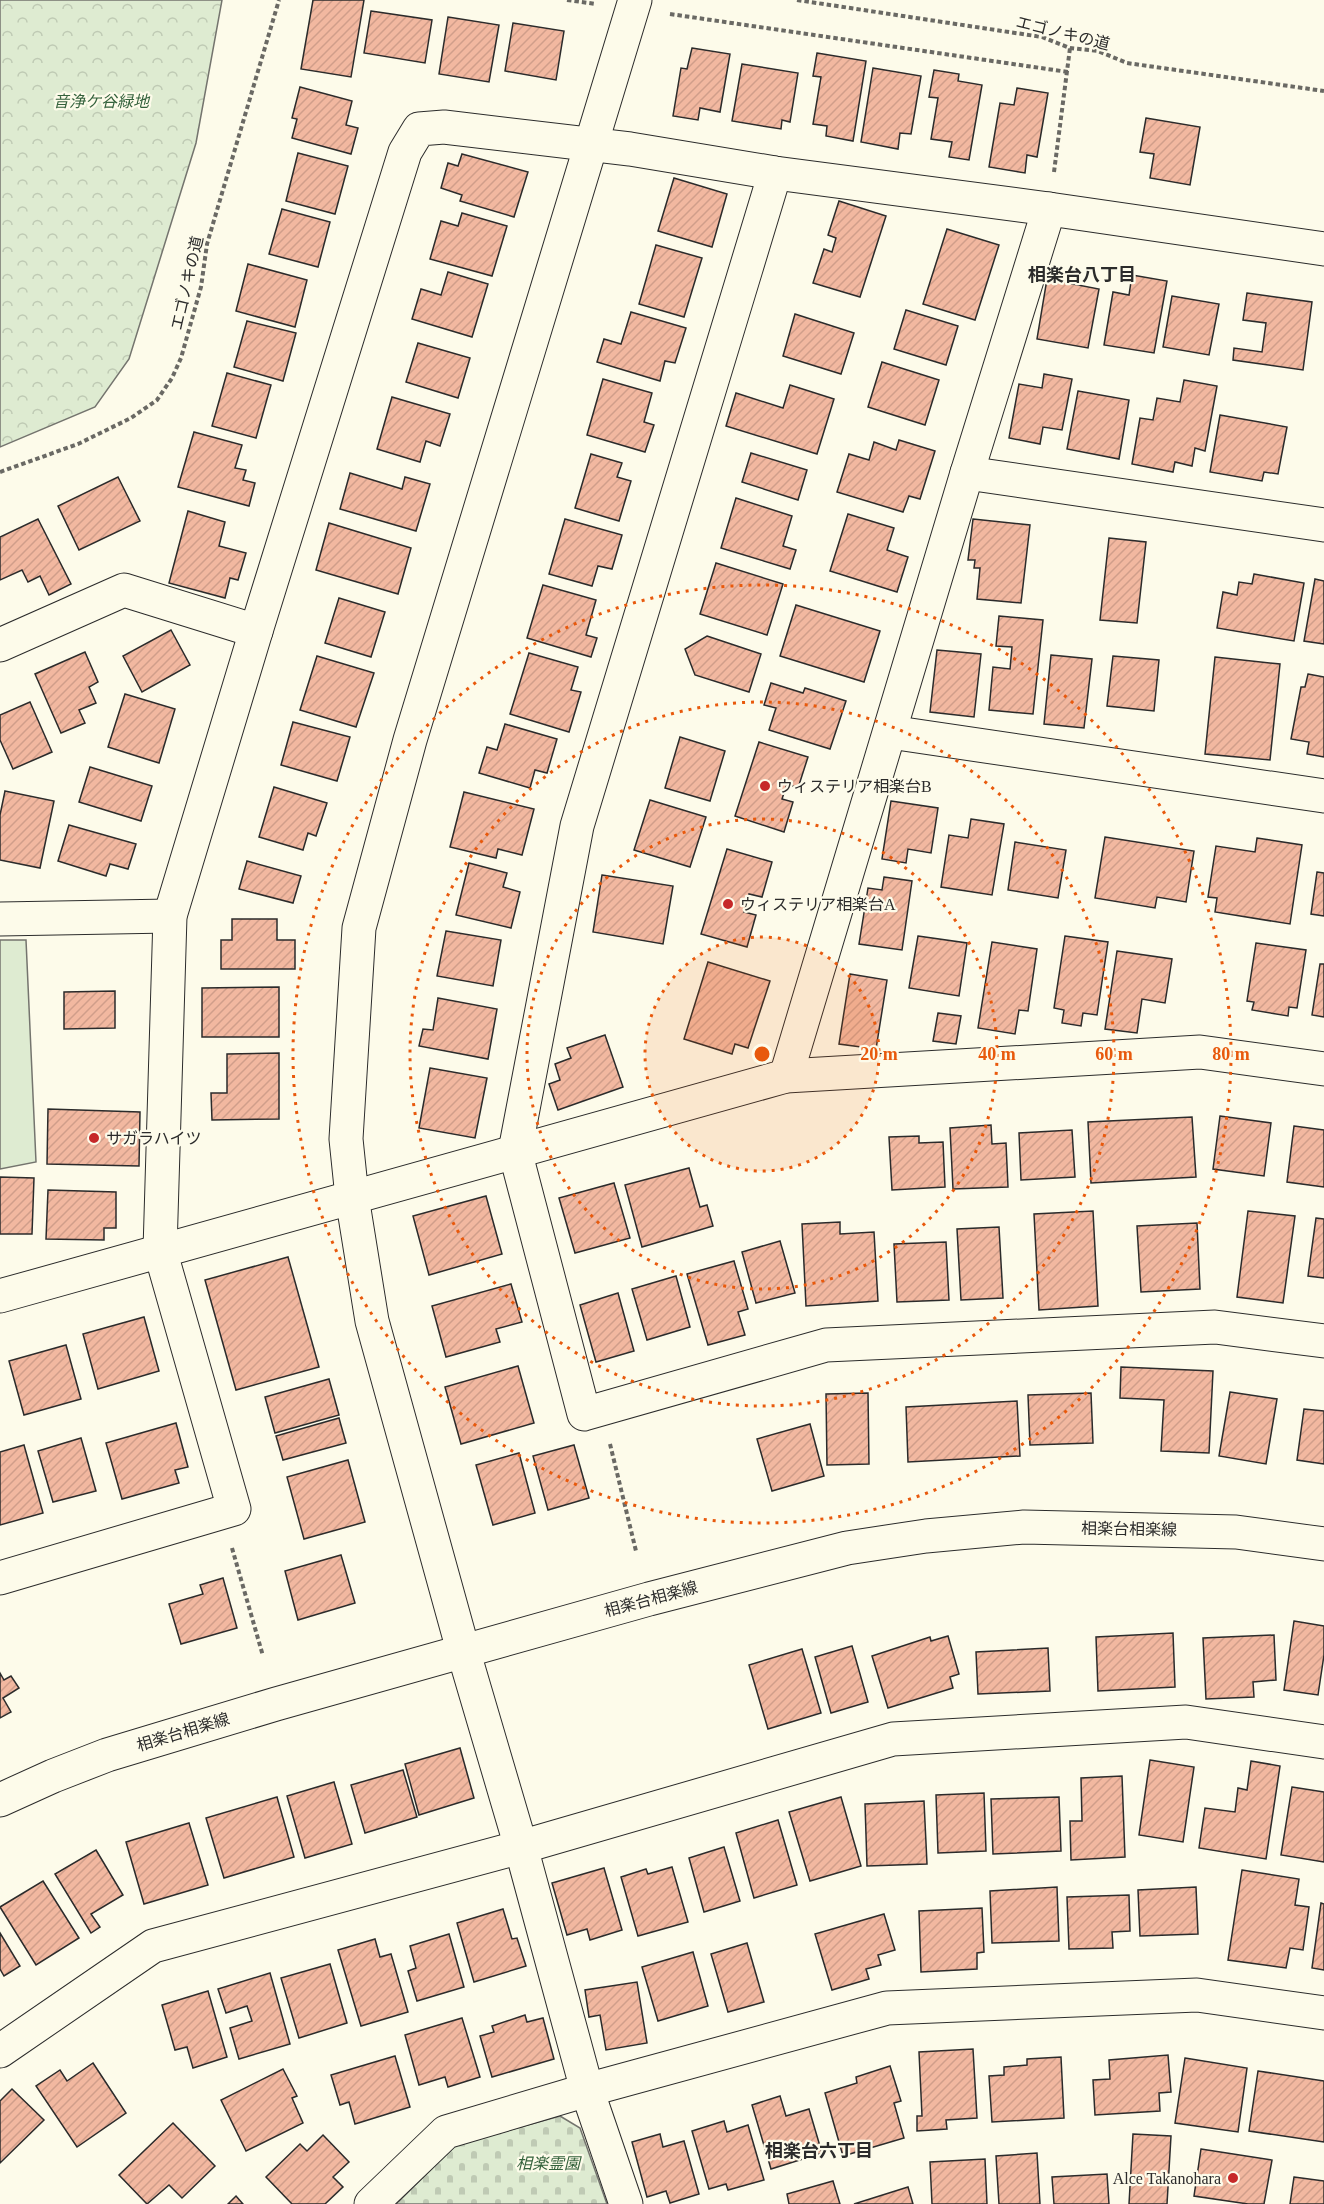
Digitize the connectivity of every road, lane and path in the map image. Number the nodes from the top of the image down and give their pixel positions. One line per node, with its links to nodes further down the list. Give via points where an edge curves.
1 (279, 0): 14 (path, エゴノキの道, via 207,244 201,287 181,358 171,378 157,400 131,418 78,444)
2 (567, 0): 5 (path)
3 (635, 0): 10 (street)
4 (796, 0): 7 (path, エゴノキの道, via 1042,37)
5 (597, 4)
6 (670, 14): 8 (path)
7 (1070, 48): 8 (path); 9 (path, エゴノキの道, via 1098,51 1127,63)
8 (1068, 72): 12 (path)
9 (1324, 91)
10 (593, 144): 11 (street); 17 (street, via 444,127 419,129 405,152); 26 (street, via 410,740 359,928 346,1139)
11 (775, 173): 12 (street); 25 (street, via 577,826)
12 (1049, 209): 13 (street); 15 (street)
13 (1324, 249)
14 (0, 472)
15 (966, 472): 16 (street); 19 (street)
16 (1324, 525)
17 (256, 631): 18 (street, via 124,590); 21 (street)
18 (0, 645)
19 (890, 732): 20 (street); 24 (street)
20 (1324, 796)
21 (170, 916): 22 (street); 27 (street)
22 (0, 919)
23 (1324, 1069): 24 (street, via 1200,1052)
24 (786, 1076): 25 (street)
25 (515, 1151): 26 (street); 30 (street, via 585,1414)
26 (352, 1197): 27 (street); 35 (street, via 372,1321)
27 (160, 1250): 28 (street); 31 (street, via 234,1509)
28 (0, 1296)
29 (1324, 1341): 30 (street, via 1215,1327 826,1345)
30 (602, 1409): 33 (path)
31 (222, 1513): 34 (street); 36 (path)
32 (1324, 1544): 35 (street, 相楽台相楽線, via 1236,1532 1035,1527 926,1536 848,1548)
33 (636, 1551)
34 (0, 1578)
35 (462, 1650): 38 (street, 相楽台相楽線, via 107,1755); 39 (street)
36 (262, 1656)
37 (1324, 1742): 39 (street, via 1186,1722 893,1739)
38 (0, 1800)
39 (521, 1847): 41 (street, via 153,1946); 42 (street)
40 (1324, 2013): 42 (street, via 1197,1995 887,2008)
41 (0, 2051)
42 (587, 2090): 43 (street, via 446,2132); 44 (street)
43 (371, 2204)
44 (626, 2204)

